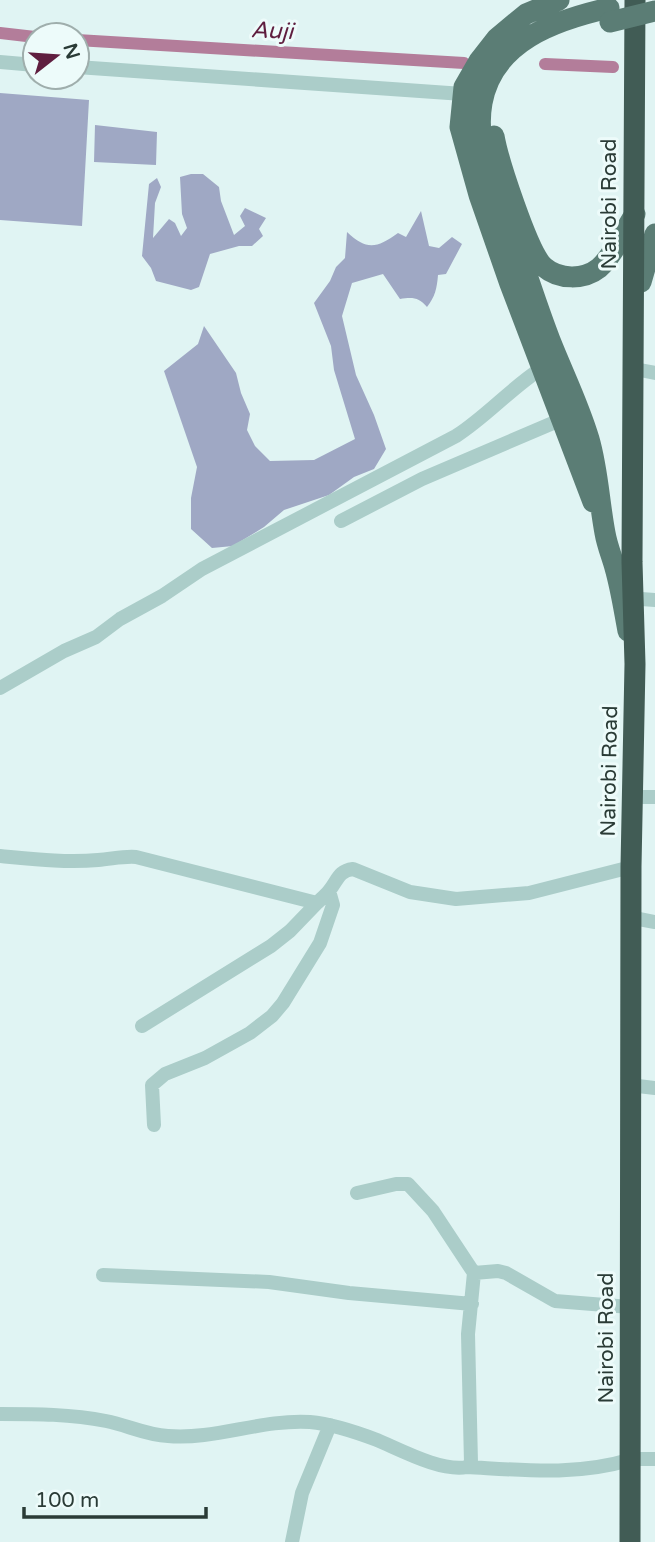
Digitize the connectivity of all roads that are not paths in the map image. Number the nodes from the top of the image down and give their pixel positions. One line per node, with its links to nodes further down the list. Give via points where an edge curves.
1 (559, 0): 9 (main road, via 526,14 497,38)
2 (635, 0): 10 (highway, Nairobi Road)
3 (642, 0): 5 (main road); 12 (highway, Nairobi Road)
4 (655, 11): 5 (main road, bridge)
5 (609, 15): 10 (main road, via 533,48 509,69 497,89 493,109 495,145 528,239 545,268 573,277 601,267); 17 (main road, via 575,16 528,37 504,55 482,101 480,122 488,171 589,438)
6 (0, 62): 7 (street)
7 (21, 64)
8 (91, 69): 9 (street)
9 (463, 94): 13 (main road, via 460,127)
10 (635, 214): 19 (highway, Nairobi Road)
11 (655, 234): 12 (main road)
12 (641, 282): 14 (highway, Nairobi Road)
13 (542, 368): 15 (main road); 20 (street, via 456,436 202,569 96,637)
14 (648, 371): 18 (highway, Nairobi Road)
15 (560, 420): 16 (street, via 422,479); 17 (main road)
16 (341, 521)
17 (605, 533): 19 (main road)
18 (648, 600): 21 (highway, Nairobi Road)
19 (635, 664): 23 (highway, Nairobi Road)
20 (0, 688)
21 (647, 797): 26 (highway, Nairobi Road)
22 (0, 856): 25 (street, via 48,860 136,857)
23 (631, 867): 24 (street, via 529,893 456,899 410,892 354,869 339,874); 34 (highway, Nairobi Road)
24 (329, 891): 25 (street); 29 (street, via 334,905 325,931 283,1003 250,1033 165,1074 152,1085)
25 (317, 903): 27 (street, via 271,946)
26 (647, 920): 28 (highway, Nairobi Road)
27 (142, 1026)
28 (646, 1087): 37 (highway, Nairobi Road)
29 (154, 1125)
30 (357, 1193): 31 (street, via 408,1184 433,1211)
31 (474, 1273): 33 (street); 34 (street, via 506,1273 555,1301)
32 (103, 1275): 33 (street, via 269,1282)
33 (472, 1304): 38 (street, via 468,1334 471,1463)
34 (630, 1307): 37 (highway, Nairobi Road)
35 (0, 1414): 36 (street, via 76,1416 166,1436 274,1424)
36 (330, 1425): 38 (street, via 417,1457 457,1469); 39 (street, via 302,1493)
37 (641, 1459): 38 (street, via 559,1472); 40 (highway, Nairobi Road); 41 (highway, Nairobi Road)
38 (467, 1467)
39 (292, 1542)
40 (630, 1542)
41 (640, 1542)

